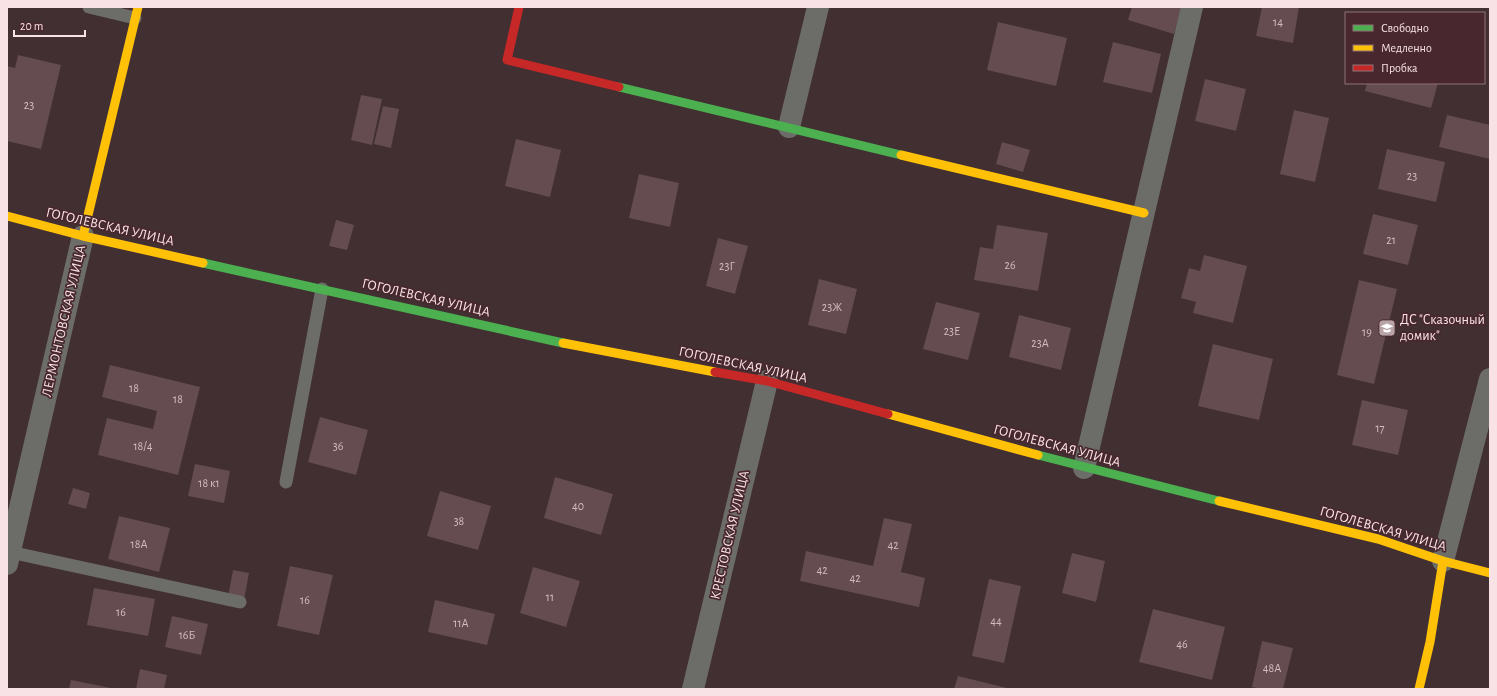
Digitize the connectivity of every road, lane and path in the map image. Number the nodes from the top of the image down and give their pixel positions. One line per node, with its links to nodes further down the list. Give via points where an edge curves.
1 (89, 7): 5 (lane)
2 (519, 7): 6 (street, via 507,60)
3 (818, 7): 6 (street)
4 (1192, 7): 7 (street)
5 (137, 13): 9 (street, ЛЕРМОНТОВСКАЯ УЛИЦА)
6 (789, 127): 7 (street)
7 (1144, 213): 13 (street)
8 (7, 216): 9 (street, ГОГОЛЕВСКАЯ УЛИЦА)
9 (83, 236): 10 (street, ГОГОЛЕВСКАЯ УЛИЦА); 15 (street, ЛЕРМОНТОВСКАЯ УЛИЦА)
10 (322, 289): 12 (street, ГОГОЛЕВСКАЯ УЛИЦА, via 603,352); 14 (lane)
11 (1490, 379): 16 (street)
12 (767, 381): 13 (street, ГОГОЛЕВСКАЯ УЛИЦА); 19 (street, КРЕСТОВСКАЯ УЛИЦА)
13 (1084, 468): 16 (street, ГОГОЛЕВСКАЯ УЛИЦА, via 1378,539)
14 (286, 482)
15 (8, 558): 18 (lane)
16 (1443, 561): 17 (street, ГОГОЛЕВСКАЯ УЛИЦА); 20 (street, via 1430,642)
17 (1490, 573)
18 (240, 602)
19 (693, 689)
20 (1419, 689)

